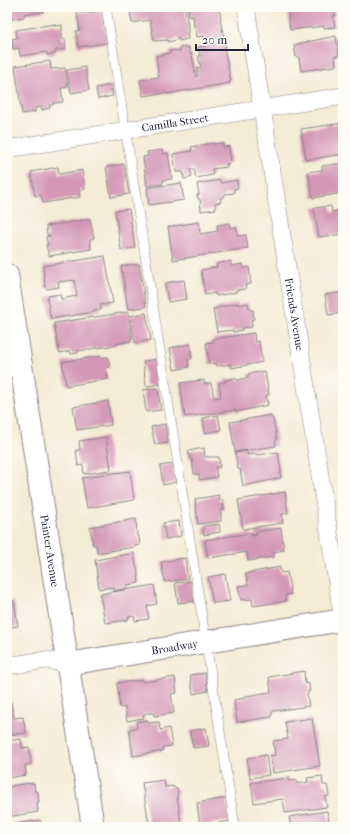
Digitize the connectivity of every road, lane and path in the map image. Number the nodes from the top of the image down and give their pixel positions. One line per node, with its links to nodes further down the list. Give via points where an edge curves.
1 (106, 7): 5 (lane)
2 (246, 7): 4 (street, Friends Avenue)
3 (343, 96): 4 (street, Camilla Street)
4 (262, 109): 5 (street, Camilla Street); 9 (street, Friends Avenue)
5 (125, 131): 6 (street, Camilla Street); 10 (lane)
6 (7, 149)
7 (7, 275): 8 (street, Painter Avenue)
8 (14, 371): 11 (street, Painter Avenue)
9 (343, 621): 10 (street, Broadway)
10 (207, 642): 11 (street, Broadway); 14 (lane)
11 (67, 664): 12 (street, Broadway, via 46,660); 13 (street, Painter Avenue)
12 (7, 666)
13 (93, 827)
14 (235, 827)

